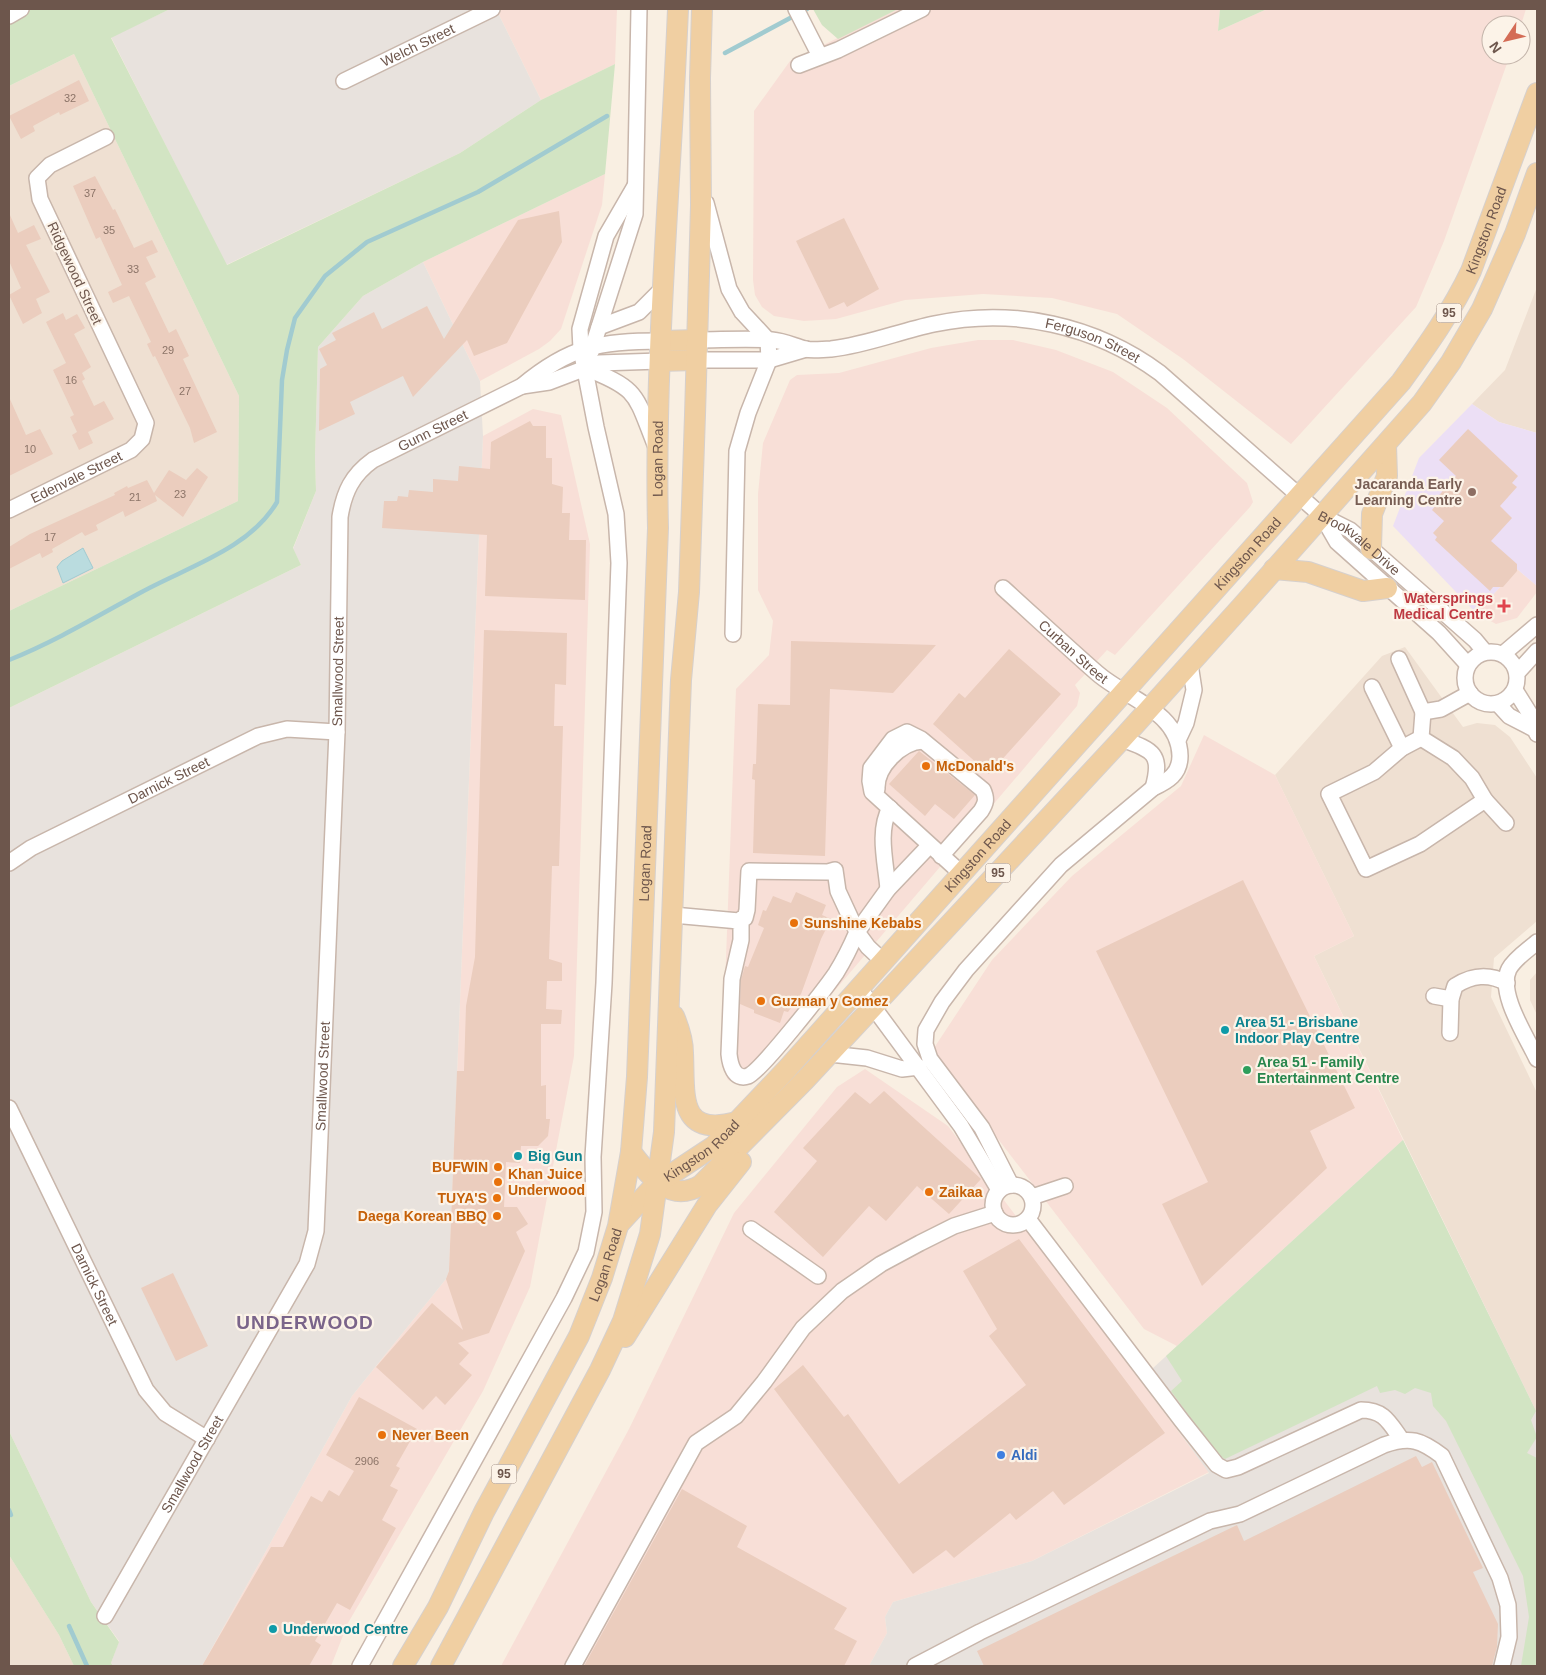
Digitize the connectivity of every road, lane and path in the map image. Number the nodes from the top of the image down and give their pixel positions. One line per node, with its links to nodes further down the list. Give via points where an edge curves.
1 (21, 9): 8 (street)
2 (492, 9): 11 (street, Welch Street)
3 (640, 9): 16 (street)
4 (678, 9): 17 (main road, Logan Road)
5 (702, 9): 15 (main road, Logan Road)
6 (796, 9): 9 (street)
7 (922, 9): 9 (street)
8 (9, 16)
9 (820, 56): 10 (street)
10 (799, 64)
11 (344, 81)
12 (1537, 93): 33 (main road, Kingston Road / 95, via 1458,298 1401,382)
13 (106, 137): 29 (street, Ridgewood Street, via 50,165 38,178 40,199 146,423)
14 (1537, 173): 30 (main road, Kingston Road / 95, via 1496,281 1466,337 1432,389)
15 (701, 179): 19 (main road, Logan Road); 20 (street, via 726,282 742,312)
16 (635, 186): 18 (street, via 633,225); 22 (street, via 603,242 581,323)
17 (663, 288): 18 (street, via 639,312); 21 (main road, Logan Road)
18 (599, 327): 22 (street)
19 (696, 340): 20 (street, Ferguson Street); 21 (main road); 24 (main road, Logan Road)
20 (768, 340): 23 (street, Ferguson Street); 25 (street)
21 (661, 341): 22 (street, Gunn Street, via 612,342); 26 (main road, Logan Road)
22 (587, 347): 27 (street); 28 (street, Gunn Street, via 548,365)
23 (806, 350): 25 (street, Ferguson Street); 33 (street, Ferguson Street, via 846,347 933,324 974,318 1028,319 1074,329 1144,361)
24 (696, 360): 25 (street, Ferguson Street); 26 (main road); 70 (main road, Logan Road, via 689,592 682,680)
25 (769, 360): 41 (street, via 737,450)
26 (660, 361): 27 (street, Gunn Street, via 610,362); 31 (main road, Logan Road)
27 (585, 368): 28 (street, Gunn Street, via 549,382); 31 (street, via 618,381 633,394); 105 (street, Logan Road, via 616,514 619,563 604,983 591,1234 564,1298)
28 (522, 386): 32 (street, Gunn Street, via 373,460 360,469)
29 (142, 439): 34 (street, Edenvale Street, via 131,450)
30 (1386, 445): 35 (main road, Kingston Road / 95); 36 (main road, via 1387,476 1372,514)
31 (657, 451): 90 (main road, Logan Road, via 658,538 641,994)
32 (350, 483): 56 (street, Smallwood Street, via 342,500 340,518)
33 (1300, 497): 35 (street, Ferguson Street); 51 (main road, Kingston Road / 95)
34 (9, 510)
35 (1322, 516): 36 (street, Brookvale Drive, via 1350,530); 37 (main road, Kingston Road / 95); 39 (street, Brookvale Drive, via 1333,538)
36 (1371, 549): 43 (street, Brookvale Drive)
37 (1274, 569): 39 (main road, via 1308,572 1363,591); 46 (main road, Kingston Road / 95)
38 (1003, 588): 51 (street, Curban Street, via 1096,672)
39 (1387, 588): 47 (street, Brookvale Drive)
40 (1537, 625): 44 (street)
41 (734, 634)
42 (1537, 651): 48 (street)
43 (1485, 652): 44 (street); 47 (street, via 1478,654)
44 (1503, 654): 48 (street, via 1515,665)
45 (1399, 660): 55 (street)
46 (1190, 664): 54 (main road, Kingston Road / 95); 60 (street, via 1194,690 1186,724)
47 (1468, 665): 52 (street, via 1464,679)
48 (1517, 673): 50 (street)
49 (1372, 687): 61 (street)
50 (1515, 690): 53 (street); 57 (street, via 1530,714)
51 (1124, 692): 54 (street, Curban Street); 68 (main road, Kingston Road / 95)
52 (1470, 693): 53 (street, via 1482,703); 55 (street, via 1441,709)
53 (1498, 704): 57 (street, via 1509,716)
54 (1150, 707): 58 (main road, Kingston Road / 95); 60 (street, Curban Street, via 1168,724)
55 (1423, 712): 59 (street)
56 (337, 732): 67 (street, Darnick Street, via 288,729 258,736 31,848); 101 (street, Smallwood Street, via 316,1231 307,1264)
57 (1536, 732)
58 (1122, 738): 62 (street, via 1150,752 1157,761 1158,772); 80 (main road, Kingston Road / 95)
59 (1421, 738): 61 (street); 63 (street, via 1453,758 1472,778)
60 (1178, 740): 62 (street, via 1180,758 1176,772 1168,781)
61 (1402, 748): 63 (street, via 1374,772 1329,794 1366,869 1420,844)
62 (1152, 788): 93 (street, via 1061,864 966,970 926,1030 925,1044 935,1067 982,1128)
63 (1485, 800): 65 (street)
64 (890, 808): 66 (street); 66 (street, via 872,792 871,768 893,739 907,732 923,741 983,790 986,797 981,812); 69 (street, via 885,816 883,834)
65 (1506, 823)
66 (935, 851): 68 (street); 69 (street)
67 (9, 863)
68 (962, 874): 74 (main road, Kingston Road / 95)
69 (888, 889): 72 (street)
70 (673, 915): 71 (street); 79 (main road, Logan Road)
71 (741, 919): 72 (street, via 747,910 749,871 835,870 838,890); 82 (street, via 741,940 732,979 730,1065 735,1073 749,1076)
72 (857, 932): 74 (street); 82 (street, via 835,974)
73 (1537, 942): 75 (street, via 1509,970)
74 (884, 962): 76 (main road, Kingston Road / 95)
75 (1507, 982): 78 (street, via 1481,976 1467,978 1454,986); 84 (street, via 1507,996)
76 (860, 989): 80 (street); 86 (main road, Kingston Road / 95)
77 (1434, 996): 78 (street)
78 (1451, 999): 81 (street)
79 (669, 1004): 89 (main road, via 681,1038 683,1089 688,1111 707,1125); 91 (main road, Logan Road)
80 (874, 1007): 83 (main road, Kingston Road / 95); 85 (street)
81 (1450, 1033)
82 (770, 1054): 86 (street)
83 (830, 1054): 85 (street, via 867,1058 902,1069); 87 (main road, Kingston Road / 95)
84 (1537, 1059)
85 (918, 1067): 93 (street)
86 (787, 1069): 89 (main road, Kingston Road / 95)
87 (806, 1080): 91 (main road, Kingston Road / 95, via 701,1185 682,1192); 100 (main road, 95, via 789,1109 715,1194 637,1320)
88 (9, 1108): 101 (street, Darnick Street, via 146,1390 165,1413)
89 (738, 1122): 91 (main road, Kingston Road / 95, via 704,1154)
90 (631, 1152): 91 (main road); 97 (main road, Logan Road)
91 (659, 1182): 97 (main road, 95); 100 (main road, Logan Road / 95, via 638,1277)
92 (1065, 1186): 94 (street)
93 (1005, 1187): 94 (street, via 1023,1188); 95 (street, via 993,1201)
94 (1032, 1197): 96 (street, via 1033,1209)
95 (994, 1213): 96 (street, via 1010,1225); 108 (street, via 954,1226 920,1243 881,1264 842,1291 803,1328 736,1416 696,1442)
96 (1028, 1219): 102 (street, via 1217,1465 1226,1470 1238,1467 1361,1410 1375,1410 1388,1420)
97 (618, 1226): 106 (main road, Logan Road / 95, via 579,1336 484,1512 438,1606)
98 (751, 1229): 99 (street)
99 (818, 1276)
100 (600, 1370): 107 (main road, Logan Road / 95)
101 (207, 1439): 103 (street, Smallwood Street)
102 (1401, 1439): 104 (street, via 1240,1514 1210,1521); 109 (street, via 1416,1440 1442,1456 1500,1578 1508,1605 1509,1638)
103 (105, 1616)
104 (922, 1664)
105 (360, 1666)
106 (403, 1666)
107 (441, 1666)
108 (573, 1666)
109 (1502, 1666)

